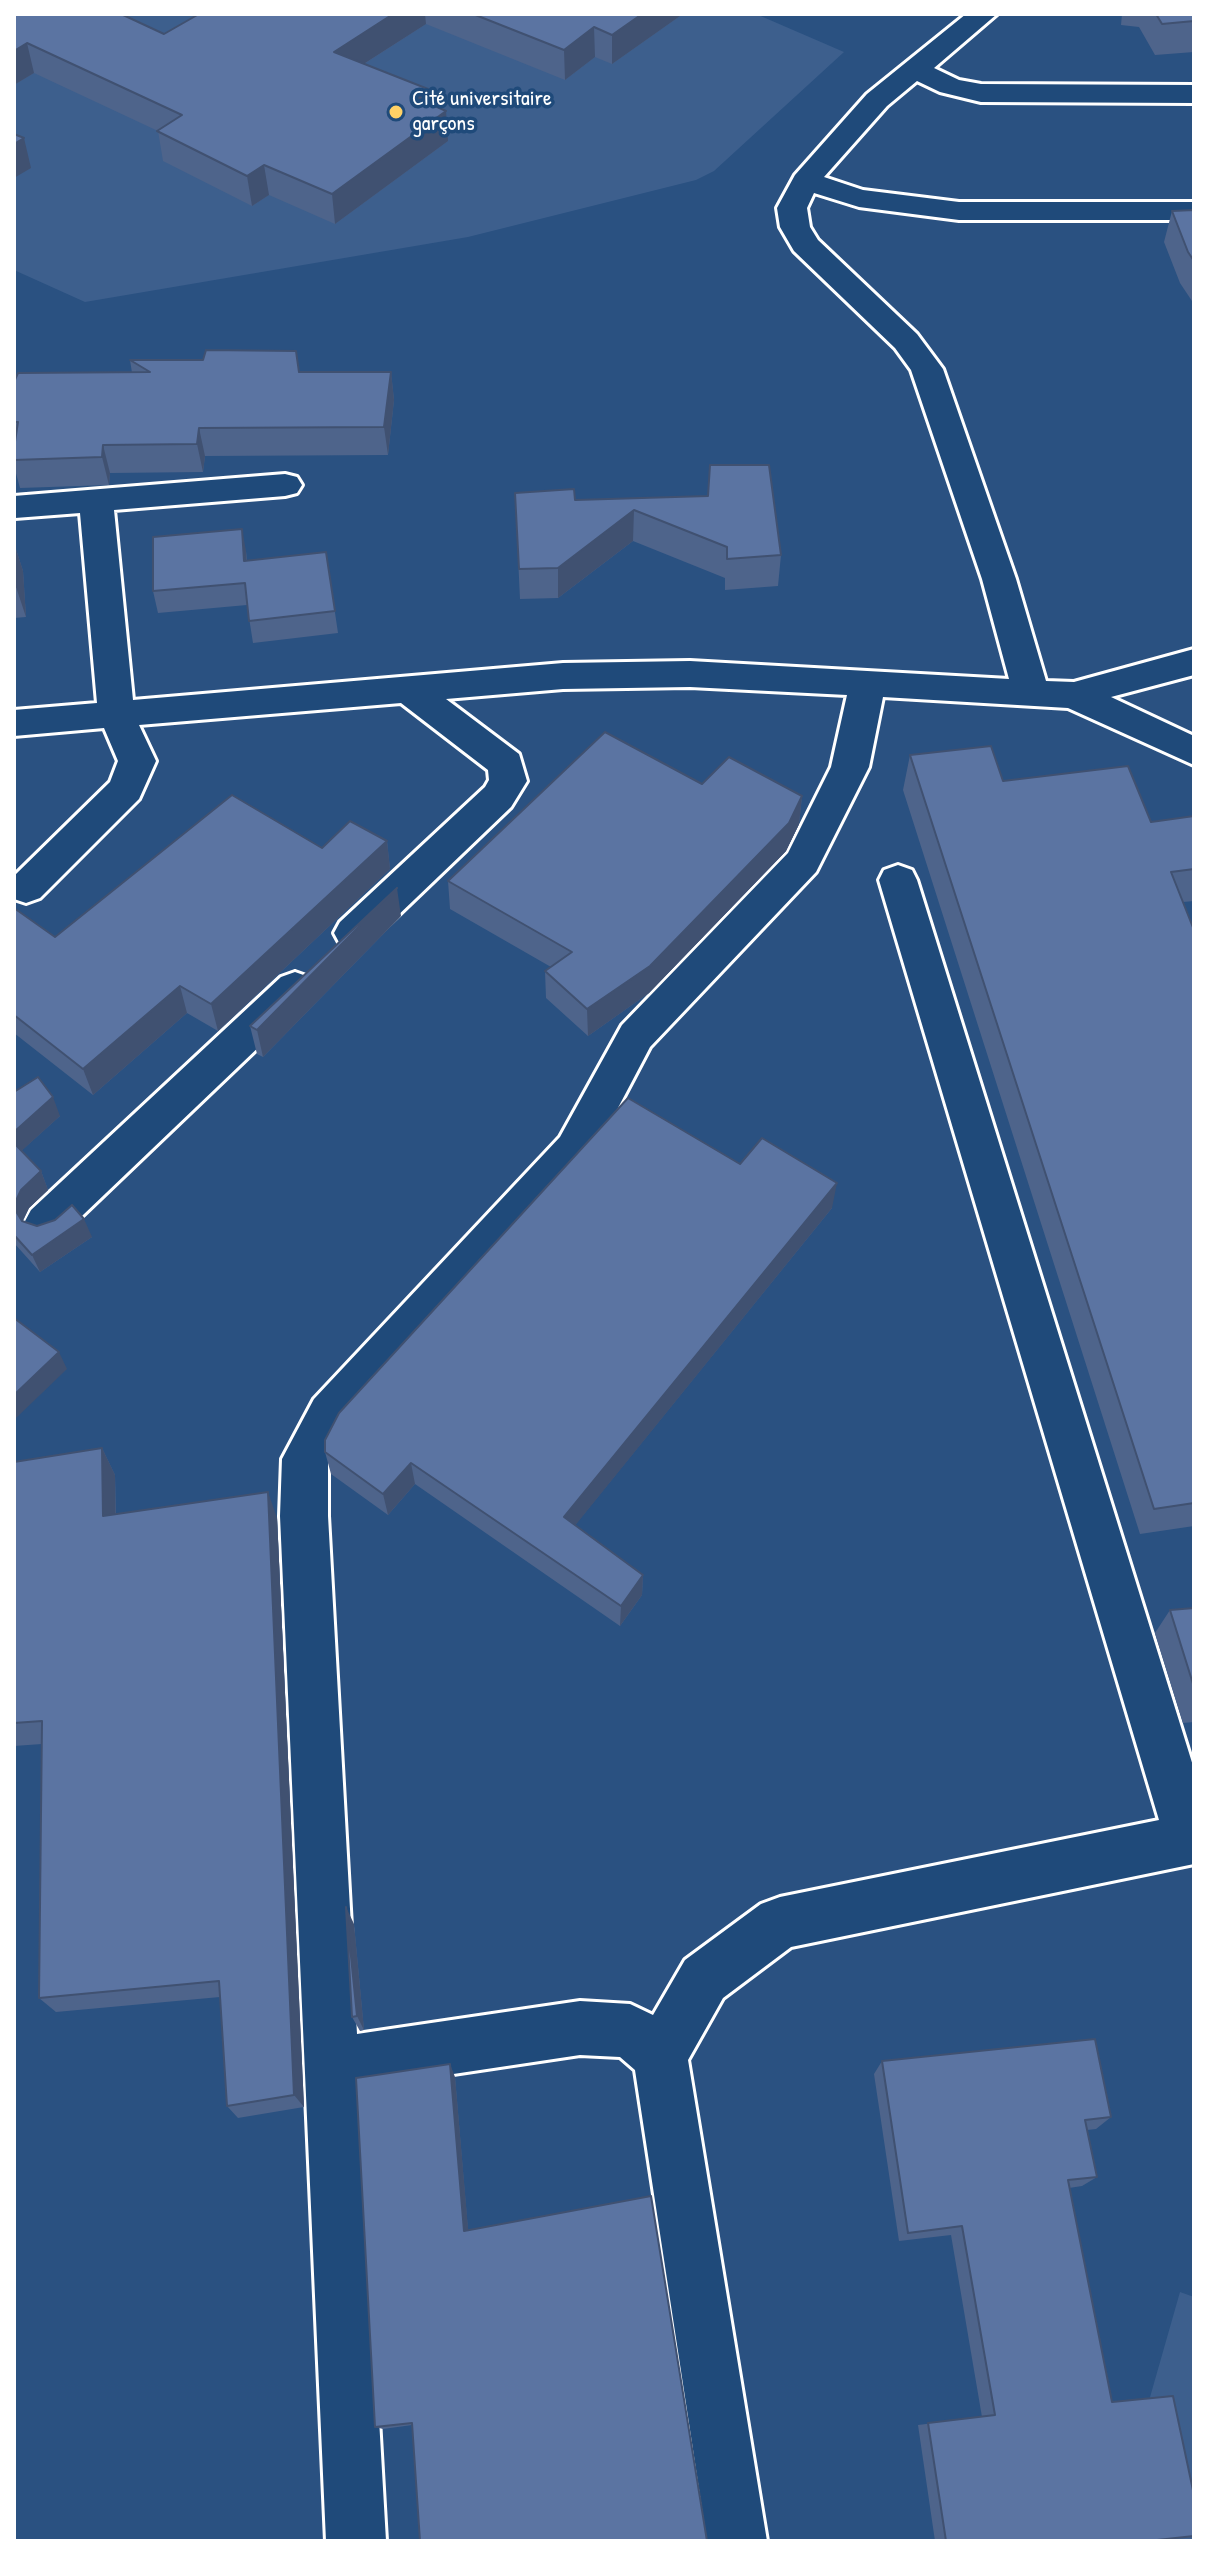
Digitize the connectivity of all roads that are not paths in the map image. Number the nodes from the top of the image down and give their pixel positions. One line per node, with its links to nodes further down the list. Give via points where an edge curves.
1 (983, 14): 2 (street)
2 (913, 69): 3 (street, via 981,93); 4 (street, via 877,100)
3 (1194, 94)
4 (805, 181): 5 (street, via 859,198 959,211); 12 (street, via 792,208 805,245 897,332 927,369 999,579)
5 (1194, 211)
6 (285, 485): 7 (street)
7 (96, 500): 8 (street); 14 (street)
8 (15, 507)
9 (1194, 662): 13 (street)
10 (867, 685): 11 (street, via 690,674 563,676); 12 (street); 22 (street, via 850,767 802,862 636,1036 575,1149 330,1413 305,1459)
11 (408, 689): 14 (street); 19 (street, via 506,764 508,781 498,797)
12 (1031, 693): 13 (street)
13 (1074, 695): 16 (street)
14 (116, 714): 15 (street); 18 (street, via 137,761 126,789)
15 (14, 723)
16 (1194, 752)
17 (898, 880): 20 (street)
18 (26, 888)
19 (46, 1223)
20 (1192, 1838): 21 (street, via 780,1923 704,1979)
21 (660, 2056): 22 (street, via 630,2031 580,2028); 24 (street)
22 (332, 2065): 23 (street)
23 (356, 2541)
24 (737, 2541)

